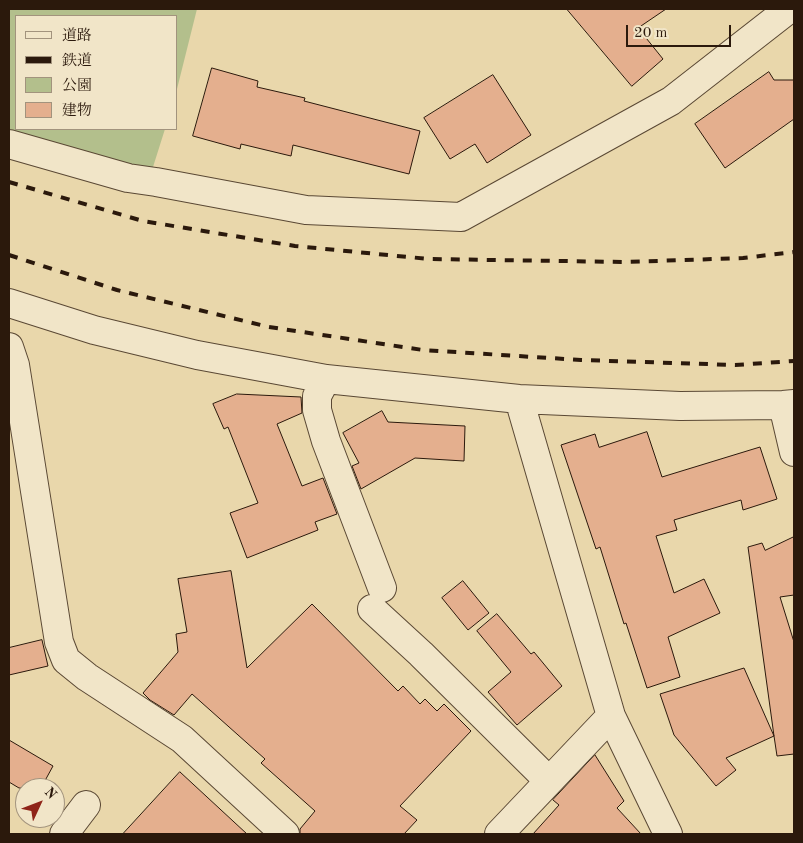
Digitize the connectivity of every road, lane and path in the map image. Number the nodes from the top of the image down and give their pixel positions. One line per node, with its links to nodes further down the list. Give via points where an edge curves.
1 (789, 9): 2 (street, via 671,101 461,217 306,210 128,178)
2 (9, 144)
3 (9, 303): 5 (street, via 104,332 197,355)
4 (9, 347): 13 (street, via 15,365 60,642 66,660 182,739)
5 (326, 379): 6 (street); 10 (street, via 317,396 317,410 377,599 421,654)
6 (518, 399): 7 (street, via 680,406); 9 (street)
7 (789, 404): 8 (street)
8 (794, 452)
9 (611, 716): 10 (street); 15 (street)
10 (549, 781): 14 (street)
11 (86, 805): 12 (street)
12 (64, 834)
13 (285, 834)
14 (499, 834)
15 (668, 834)

